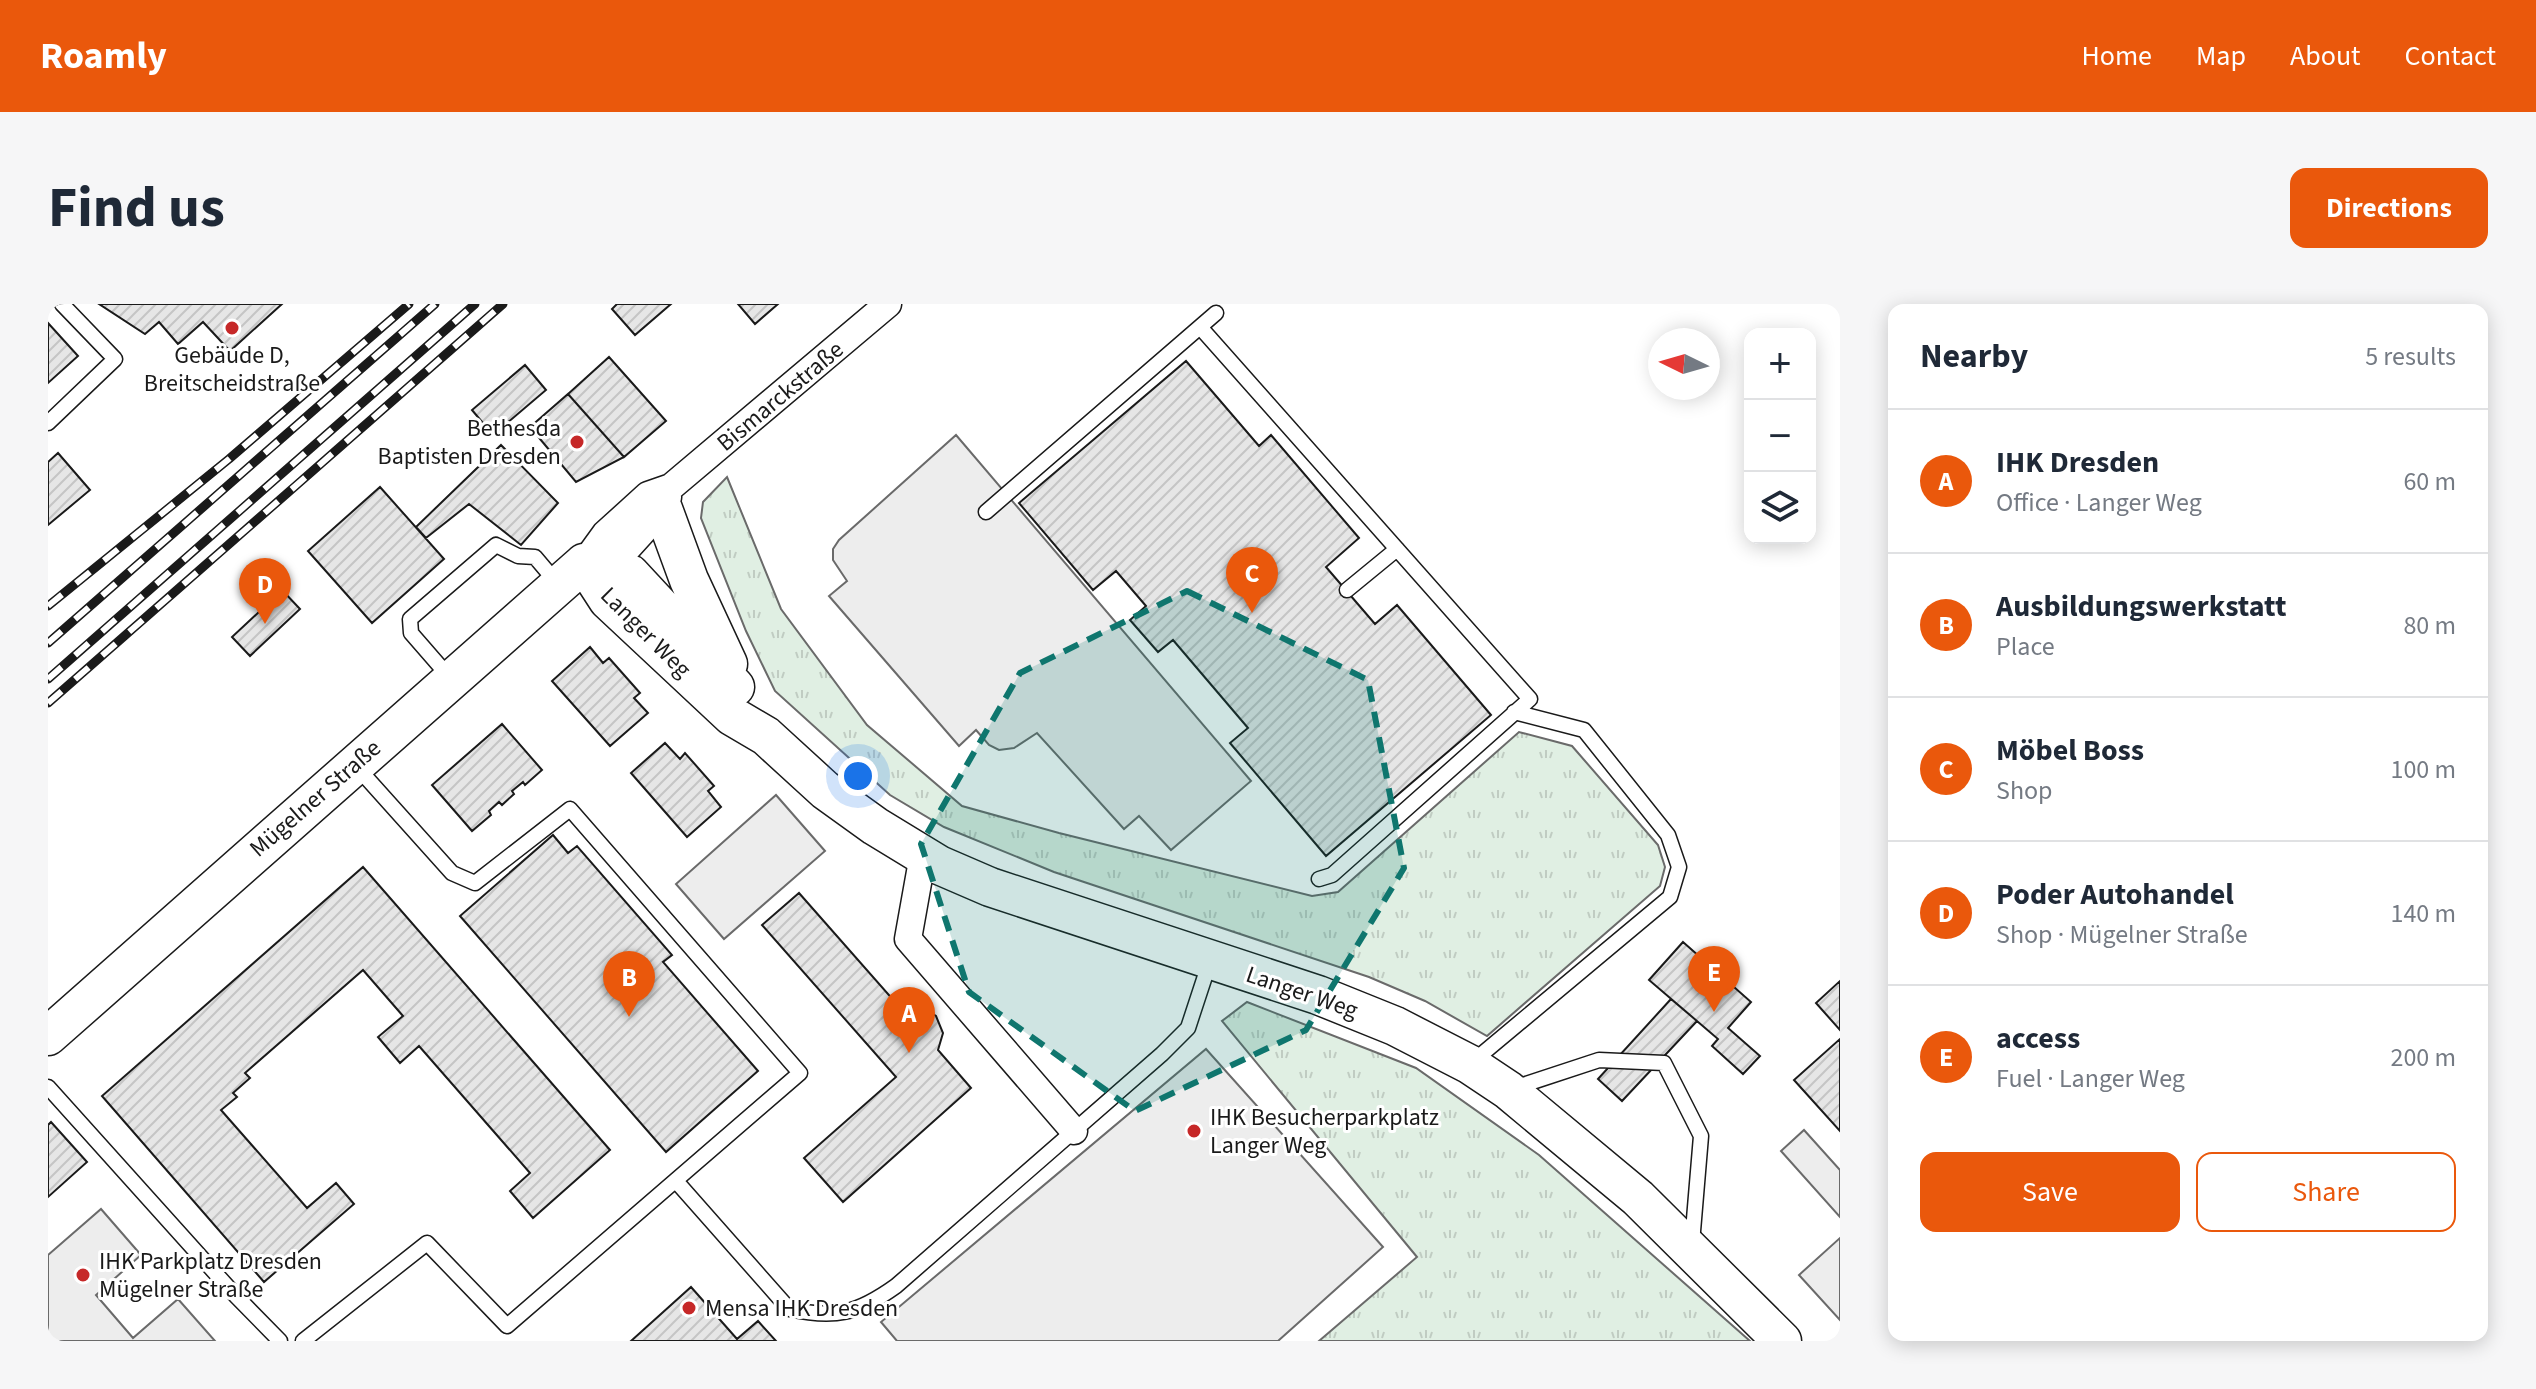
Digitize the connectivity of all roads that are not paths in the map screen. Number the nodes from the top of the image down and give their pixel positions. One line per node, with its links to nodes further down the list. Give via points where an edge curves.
1 (62, 304): 5 (lane, via 115,359)
2 (888, 304): 6 (street, Bismarckstraße)
3 (1216, 313): 4 (lane)
4 (1200, 327): 7 (lane); 8 (lane)
5 (48, 423)
6 (667, 498): 9 (street, Bismarckstraße, via 625,551); 12 (main road, via 678,552)
7 (986, 512)
8 (1397, 549): 10 (lane); 13 (lane, via 1530,699)
9 (571, 574): 11 (main road, Mügelner Straße); 11 (lane, via 496,545 410,619 411,633); 12 (main road, Langer Weg, via 630,574); 14 (main road, Langer Weg, via 608,600 732,716)
10 (1347, 590)
11 (451, 679): 15 (main road, Mügelner Straße)
12 (746, 698): 14 (main road, Langer Weg)
13 (1514, 712): 17 (lane, via 1332,875); 20 (lane, via 1584,730 1668,835 1679,867 1670,897)
14 (766, 736): 16 (main road, Langer Weg, via 825,790)
15 (354, 764): 19 (main road, Mügelner Straße); 24 (lane, via 452,873 475,883 570,809 800,1073)
16 (923, 855): 18 (main road, Langer Weg, via 990,887); 23 (street, via 908,939)
17 (1319, 879)
18 (1210, 960): 20 (main road, Langer Weg, via 1318,995); 23 (lane, via 1188,1028)
19 (48, 1036)
20 (1469, 1064): 22 (main road, Langer Weg)
21 (48, 1087): 26 (lane)
22 (1508, 1090): 25 (main road, Langer Weg, via 1628,1189); 25 (lane, via 1599,1060 1664,1063 1701,1136)
23 (1074, 1131): 24 (lane, via 896,1286 877,1300 835,1313 789,1309)
24 (676, 1181): 27 (lane, via 507,1326 427,1243)
25 (1692, 1251): 28 (main road, Langer Weg)
26 (280, 1341)
27 (303, 1341)
28 (1782, 1341)

